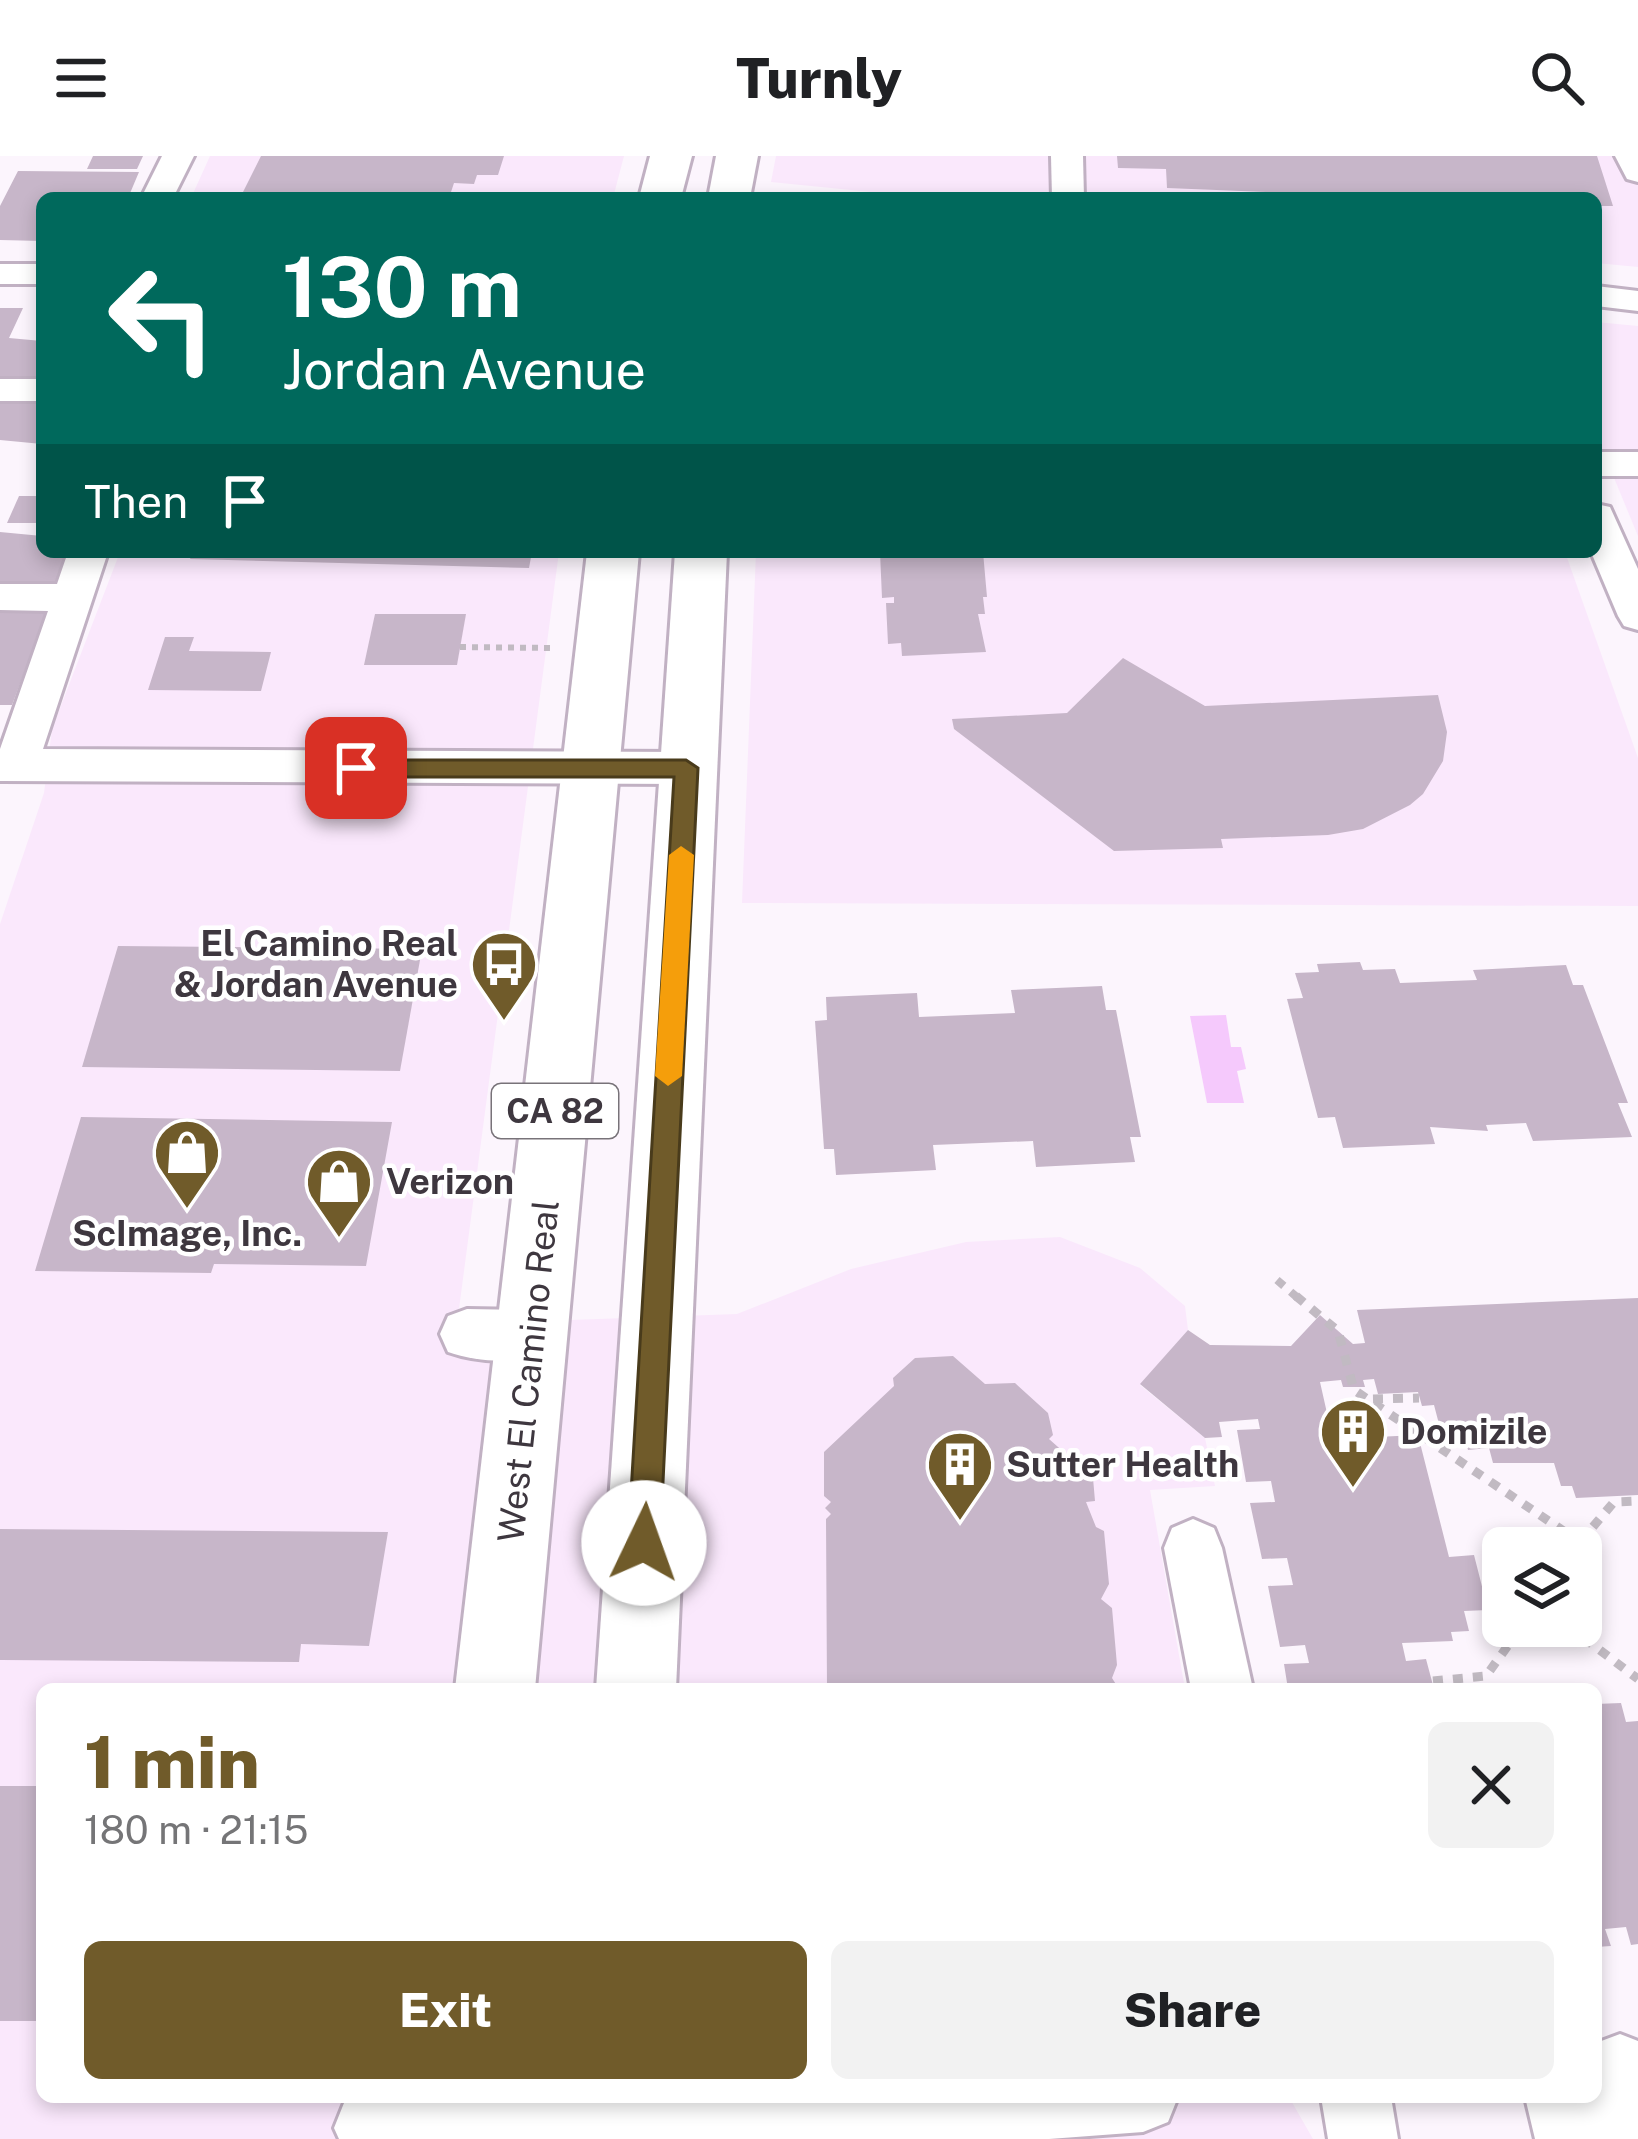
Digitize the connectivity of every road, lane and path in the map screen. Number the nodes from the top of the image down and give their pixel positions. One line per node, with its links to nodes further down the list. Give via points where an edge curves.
1 (178, 156): 7 (street)
2 (671, 156): 8 (main road)
3 (737, 156): 9 (main road)
4 (1067, 156): 10 (street)
5 (1631, 156): 6 (street)
6 (1638, 172)
7 (160, 192)
8 (662, 192)
9 (730, 192)
10 (1069, 192)
11 (0, 274): 12 (street)
12 (36, 274)
13 (1602, 297): 14 (street)
14 (1638, 301)
15 (0, 390): 16 (street)
16 (36, 390)
17 (1602, 464): 18 (street)
18 (1638, 464)
19 (1602, 529): 25 (street)
20 (86, 558): 24 (street)
21 (612, 558): 30 (main road, West El Camino Real / CA 82)
22 (701, 558): 29 (main road, CA 82)
23 (0, 597): 24 (street)
24 (71, 598): 28 (street)
25 (1635, 601)
26 (460, 647): 27 (path)
27 (552, 648)
28 (8, 765): 30 (street)
29 (686, 768): 30 (street); 43 (main road, CA 82)
30 (590, 770): 42 (main road, West El Camino Real / CA 82, via 500,1334)
31 (1277, 1280): 33 (path, via 1337,1330 1354,1390)
32 (1419, 1398): 33 (path)
33 (1371, 1399): 35 (path)
34 (1638, 1501): 36 (path, via 1614,1502)
35 (1552, 1527)
36 (1593, 1527)
37 (1193, 1548): 44 (street)
38 (1507, 1647): 41 (path, via 1486,1676)
39 (1596, 1647): 40 (path)
40 (1638, 1679)
41 (1432, 1681)
42 (496, 1683)
43 (636, 1683)
44 (1221, 1683)
45 (1604, 2075): 53 (street)
46 (1065, 2103): 49 (street, via 804,2123)
47 (1357, 2103): 51 (street)
48 (1589, 2103): 52 (street)
49 (609, 2122): 50 (street)
50 (432, 2123)
51 (1364, 2139)
52 (1570, 2139)
53 (1637, 2139)

